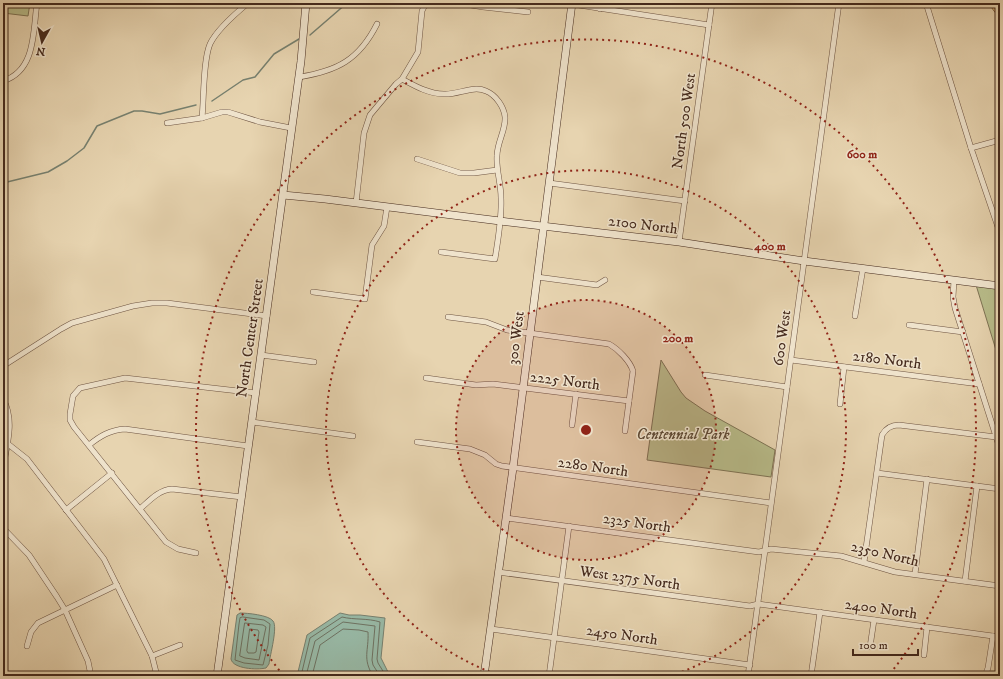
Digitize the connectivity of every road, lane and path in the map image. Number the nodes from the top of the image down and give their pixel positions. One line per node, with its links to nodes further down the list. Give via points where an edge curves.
1 (37, 3): 19 (street, via 30,52 20,72)
2 (248, 3): 20 (street, via 214,36 209,46)
3 (306, 3): 17 (street, North Center Street)
4 (426, 3): 18 (street, via 422,11 418,52)
5 (458, 3): 14 (street)
6 (572, 3): 12 (street); 27 (street, 300 West)
7 (601, 3): 12 (street)
8 (712, 3): 16 (street, North 500 West)
9 (839, 3): 37 (street, 600 West)
10 (926, 3): 24 (street)
11 (994, 3): 13 (highway)
12 (600, 9): 16 (street)
13 (1000, 11)
14 (528, 12)
15 (377, 24): 17 (street, via 369,40 344,63 331,70)
16 (710, 25): 29 (street, North 500 West)
17 (299, 77): 22 (street, North Center Street)
18 (402, 79): 26 (street, via 420,88 444,94 479,89 487,91 502,106 505,116 497,153); 30 (street, via 370,115 364,133)
19 (3, 81)
20 (202, 118): 21 (street); 22 (street, via 228,112)
21 (167, 123)
22 (291, 128): 28 (street, North Center Street)
23 (1000, 140): 24 (street)
24 (972, 148): 34 (street)
25 (417, 159): 26 (street, via 460,173 474,174)
26 (497, 170): 32 (street, via 502,197)
27 (549, 183): 29 (street); 33 (street, 300 West)
28 (283, 195): 30 (street, 2100 North); 44 (street, North Center Street)
29 (685, 201): 35 (street, North 500 West)
30 (356, 203): 31 (street, 2100 North)
31 (386, 207): 32 (street, 2100 North); 43 (street, via 384,226 372,244 365,299)
32 (500, 222): 33 (street, 2100 North); 36 (street, via 495,259)
33 (543, 226): 35 (street, 2100 North); 39 (street, 300 West)
34 (1000, 233)
35 (679, 242): 37 (street, 2100 North)
36 (441, 252)
37 (804, 261): 38 (street, 2100 North); 51 (street, 600 West)
38 (863, 268): 41 (street, 2100 North); 45 (street)
39 (537, 277): 40 (street, via 596,285); 49 (street, 300 West)
40 (605, 280)
41 (954, 280): 42 (street, 2100 North); 48 (street, via 953,297)
42 (1000, 286)
43 (313, 292)
44 (266, 316): 50 (street, North Center Street); 53 (street, via 167,303 138,305 72,323)
45 (855, 316)
46 (448, 317): 49 (street, via 486,322)
47 (909, 325): 48 (street)
48 (963, 332): 57 (street)
49 (530, 334): 58 (street, 300 West); 63 (street, via 608,344 616,348 632,366)
50 (261, 355): 52 (street); 60 (street, North Center Street)
51 (791, 360): 54 (street, 2180 North); 59 (street, 600 West)
52 (314, 362)
53 (3, 366)
54 (844, 367): 57 (street, 2180 North); 64 (street)
55 (705, 375): 59 (street)
56 (426, 378): 58 (street, 2225 North, via 476,385)
57 (979, 384): 69 (street)
58 (523, 387): 61 (street, 2225 North); 76 (street, 300 West)
59 (787, 387): 83 (street, 600 West)
60 (256, 393): 65 (street, North Center Street); 72 (street, via 125,378 80,388 73,396 70,420)
61 (576, 394): 63 (street, 2225 North); 66 (street)
62 (3, 399): 70 (street, via 10,423)
63 (629, 401): 67 (street)
64 (840, 404)
65 (252, 422): 68 (street); 73 (street, North Center Street)
66 (572, 425)
67 (625, 431)
68 (353, 436)
69 (996, 437): 74 (street); 78 (street, via 894,425 882,435)
70 (5, 442): 75 (street); 85 (street, via 27,459)
71 (417, 442): 76 (street, 2280 North, via 470,449 485,455 496,464)
72 (89, 445): 73 (street, via 109,432 125,429); 77 (street)
73 (248, 446): 82 (street, North Center Street)
74 (1000, 449)
75 (3, 467)
76 (513, 468): 83 (street, 2280 North); 86 (street, 300 West)
77 (112, 473): 84 (street); 85 (street)
78 (877, 473): 79 (street); 91 (street)
79 (927, 480): 80 (street); 93 (street)
80 (977, 486): 81 (street); 95 (street)
81 (1000, 489)
82 (242, 497): 84 (street, via 165,489); 115 (street, North Center Street)
83 (771, 503): 89 (street, 600 West)
84 (140, 509): 90 (street, via 171,546)
85 (66, 510): 96 (street, via 104,559)
86 (506, 518): 87 (street, 2325 North); 92 (street, 300 West)
87 (569, 526): 89 (street, 2325 North, via 759,552); 94 (street)
88 (3, 528): 99 (street, via 29,555)
89 (765, 550): 91 (street, 2350 North, via 841,556); 98 (street, 600 West)
90 (196, 553)
91 (864, 562): 93 (street, 2350 North, via 888,570)
92 (498, 572): 94 (street, West 2375 North); 103 (street, 300 West)
93 (915, 574): 95 (street, 2350 North)
94 (562, 581): 98 (street, West 2375 North, via 750,606); 106 (street)
95 (965, 581): 97 (street, 2350 North)
96 (117, 585): 99 (street); 111 (street)
97 (1000, 586)
98 (758, 604): 100 (street, 2400 North); 112 (street, 600 West)
99 (64, 610): 108 (street, via 38,623 31,632); 113 (street, via 88,661)
100 (820, 612): 101 (street, 2400 North); 119 (street)
101 (874, 620): 102 (street, 2400 North); 109 (street)
102 (927, 627): 104 (street, 2400 North); 110 (street)
103 (491, 630): 106 (street, 2450 North); 116 (street, 300 West)
104 (993, 636): 105 (street, 2400 North); 120 (street)
105 (1000, 637)
106 (554, 638): 112 (street, 2450 North); 117 (street)
107 (180, 645): 111 (street)
108 (28, 646)
109 (870, 647)
110 (924, 655)
111 (152, 656): 114 (street)
112 (750, 665): 118 (street, 600 West)
113 (91, 676)
114 (157, 676)
115 (217, 676)
116 (484, 676)
117 (549, 676)
118 (748, 676)
119 (811, 676)
120 (985, 676)

